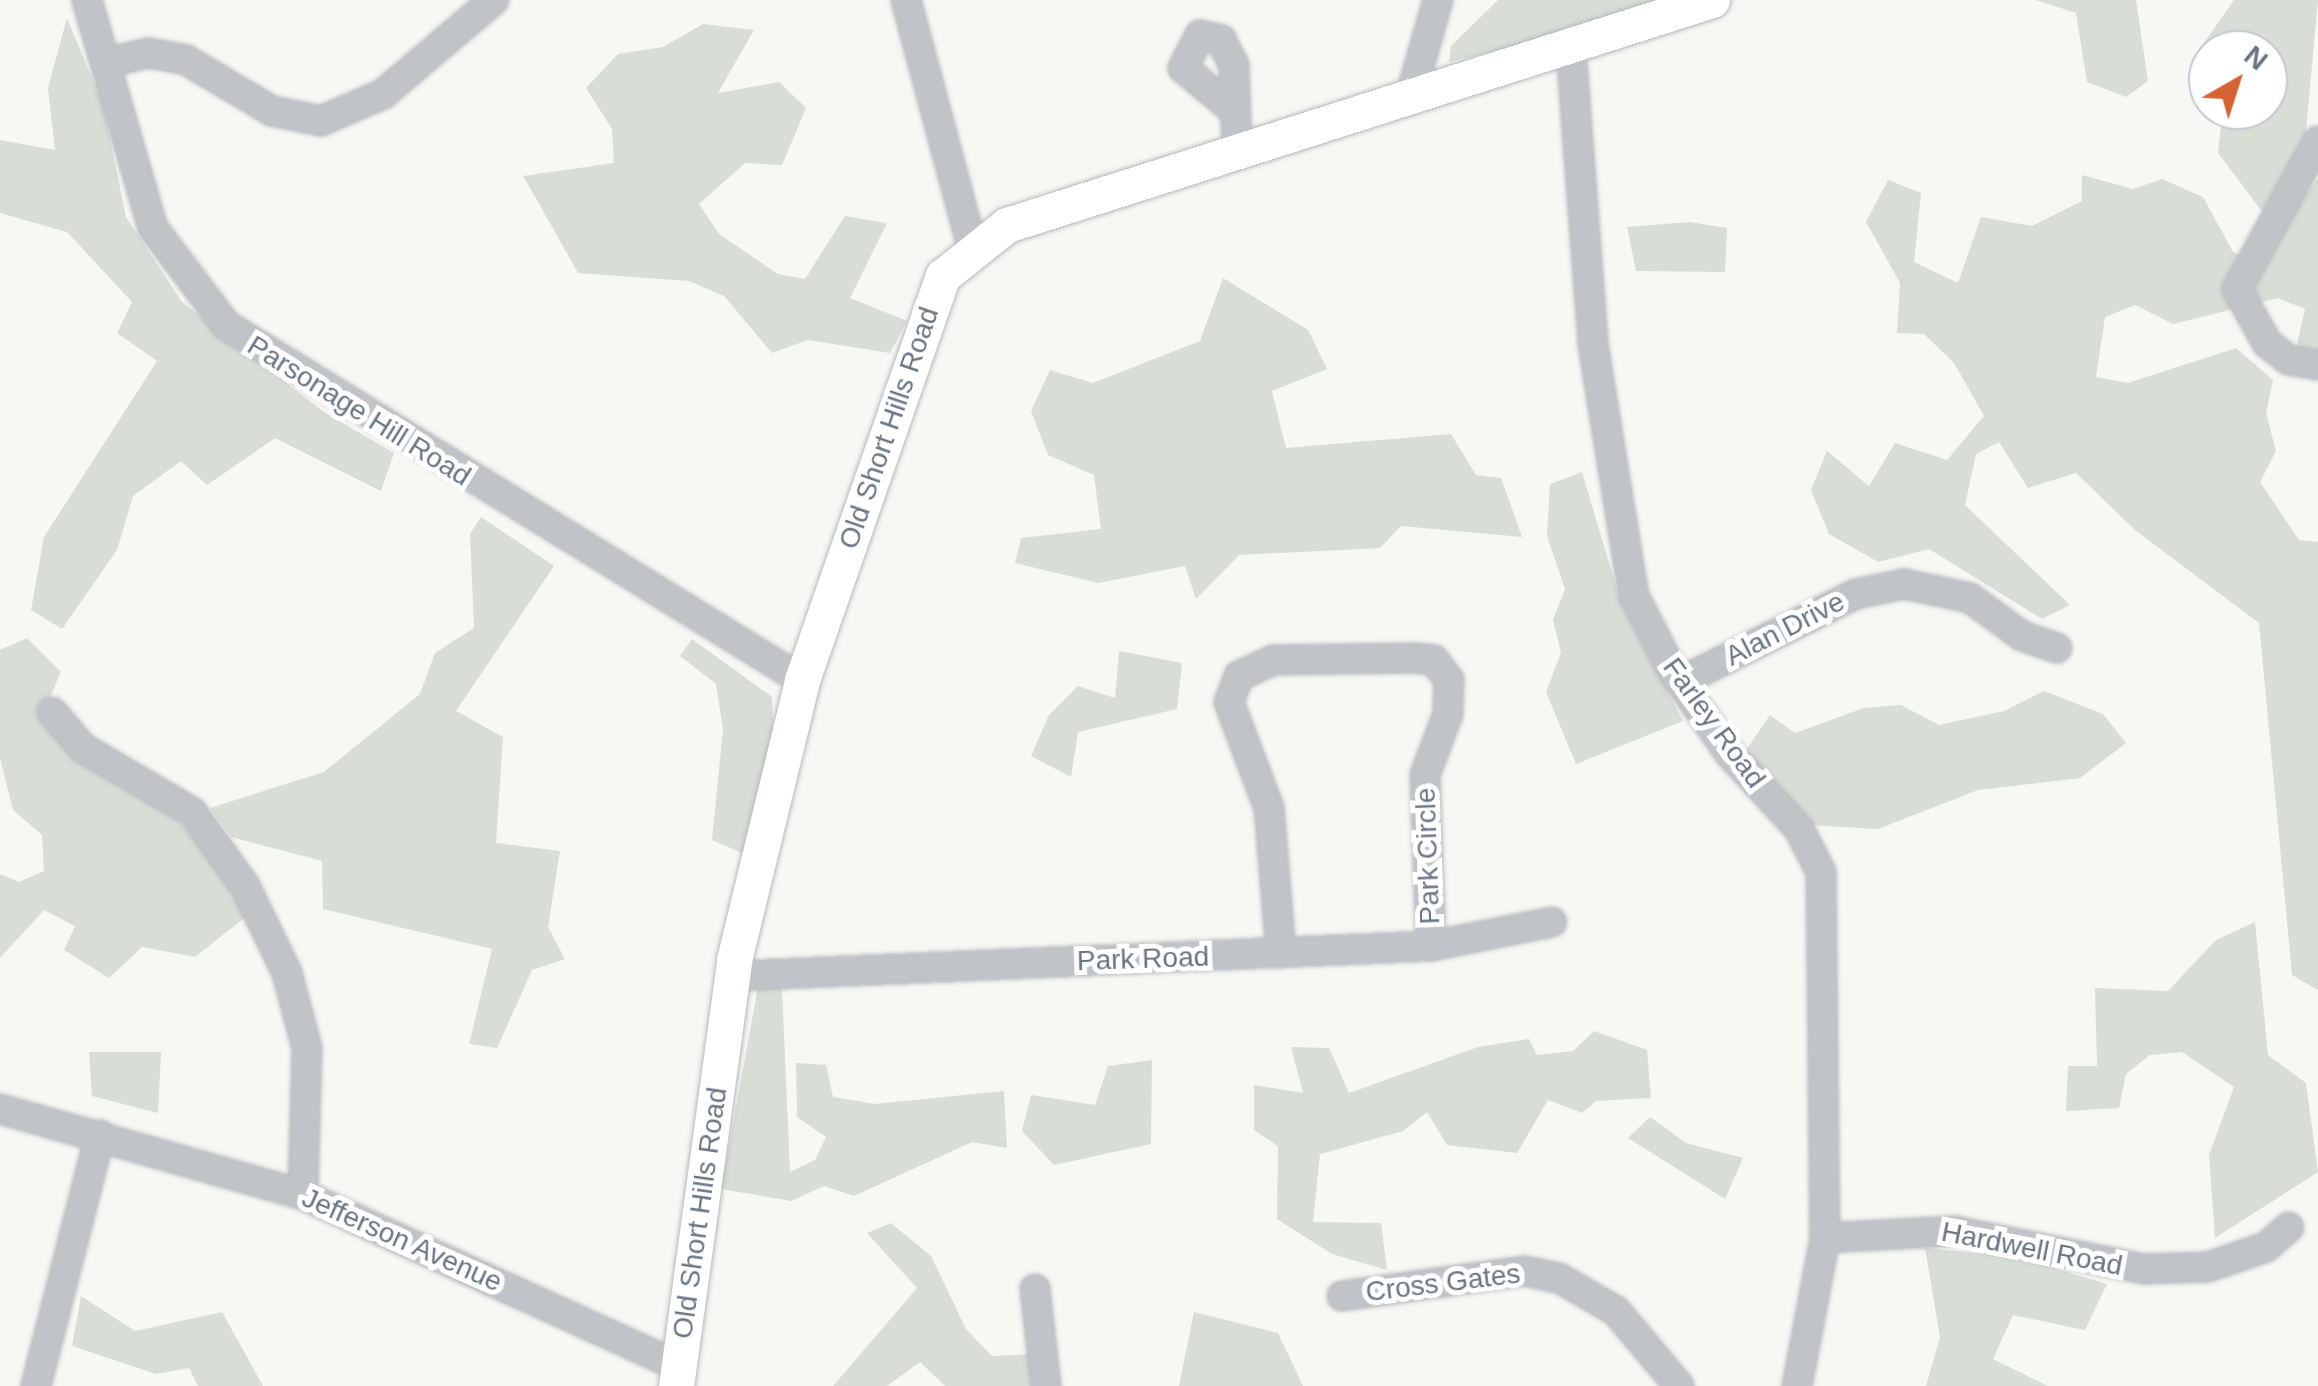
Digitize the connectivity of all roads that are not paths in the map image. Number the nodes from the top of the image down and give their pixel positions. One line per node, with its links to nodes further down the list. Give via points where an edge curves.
1 (87, 0): 7 (street, Parsonage Hill Road)
2 (906, 0): 12 (street)
3 (1438, 0): 8 (street)
4 (1712, 0): 6 (main road, Old Short Hills Road)
5 (485, 3): 7 (street, via 383,94 321,121 272,111 186,60 148,53)
6 (1571, 48): 8 (main road, Old Short Hills Road); 16 (street, Farley Road, via 1593,344 1619,527 1634,596)
7 (105, 63): 15 (street, Parsonage Hill Road, via 153,228 226,325)
8 (1412, 91): 11 (main road, Old Short Hills Road)
9 (1230, 108): 11 (street)
10 (2318, 141): 13 (street, via 2241,270 2239,304 2251,325 2289,360)
11 (1236, 149): 12 (main road, Old Short Hills Road, via 1007,225)
12 (972, 246): 15 (main road, Old Short Hills Road, via 928,307)
13 (2318, 365)
14 (2057, 648): 16 (street, Alan Drive, via 2010,629 1970,598 1904,584 1856,594)
15 (802, 680): 21 (main road, Old Short Hills Road)
16 (1680, 682): 26 (street, Farley Road, via 1800,829 1821,872)
17 (52, 712): 24 (street, via 83,748 192,812 245,886 286,973 307,1048)
18 (1552, 922): 19 (street, Park Road)
19 (1431, 946): 20 (street, Park Road); 20 (street, Park Circle, via 1425,775 1448,714 1449,680 1434,660 1274,660 1239,676 1228,702 1268,808)
20 (1281, 953): 21 (street, Park Road)
21 (732, 976): 29 (main road, Old Short Hills Road)
22 (0, 1109): 23 (street, Jefferson Avenue)
23 (100, 1134): 24 (street, Jefferson Avenue); 30 (street)
24 (303, 1194): 29 (street, Jefferson Avenue)
25 (2288, 1228): 26 (street, Hardwell Road, via 2266,1247 2208,1267 2145,1269 1954,1231)
26 (1825, 1238): 33 (street, Farley Road)
27 (1034, 1289): 31 (street)
28 (1342, 1296): 32 (street, Cross Gates, via 1525,1270 1559,1278 1616,1312)
29 (678, 1376)
30 (36, 1386)
31 (1046, 1386)
32 (1679, 1386)
33 (1797, 1386)

